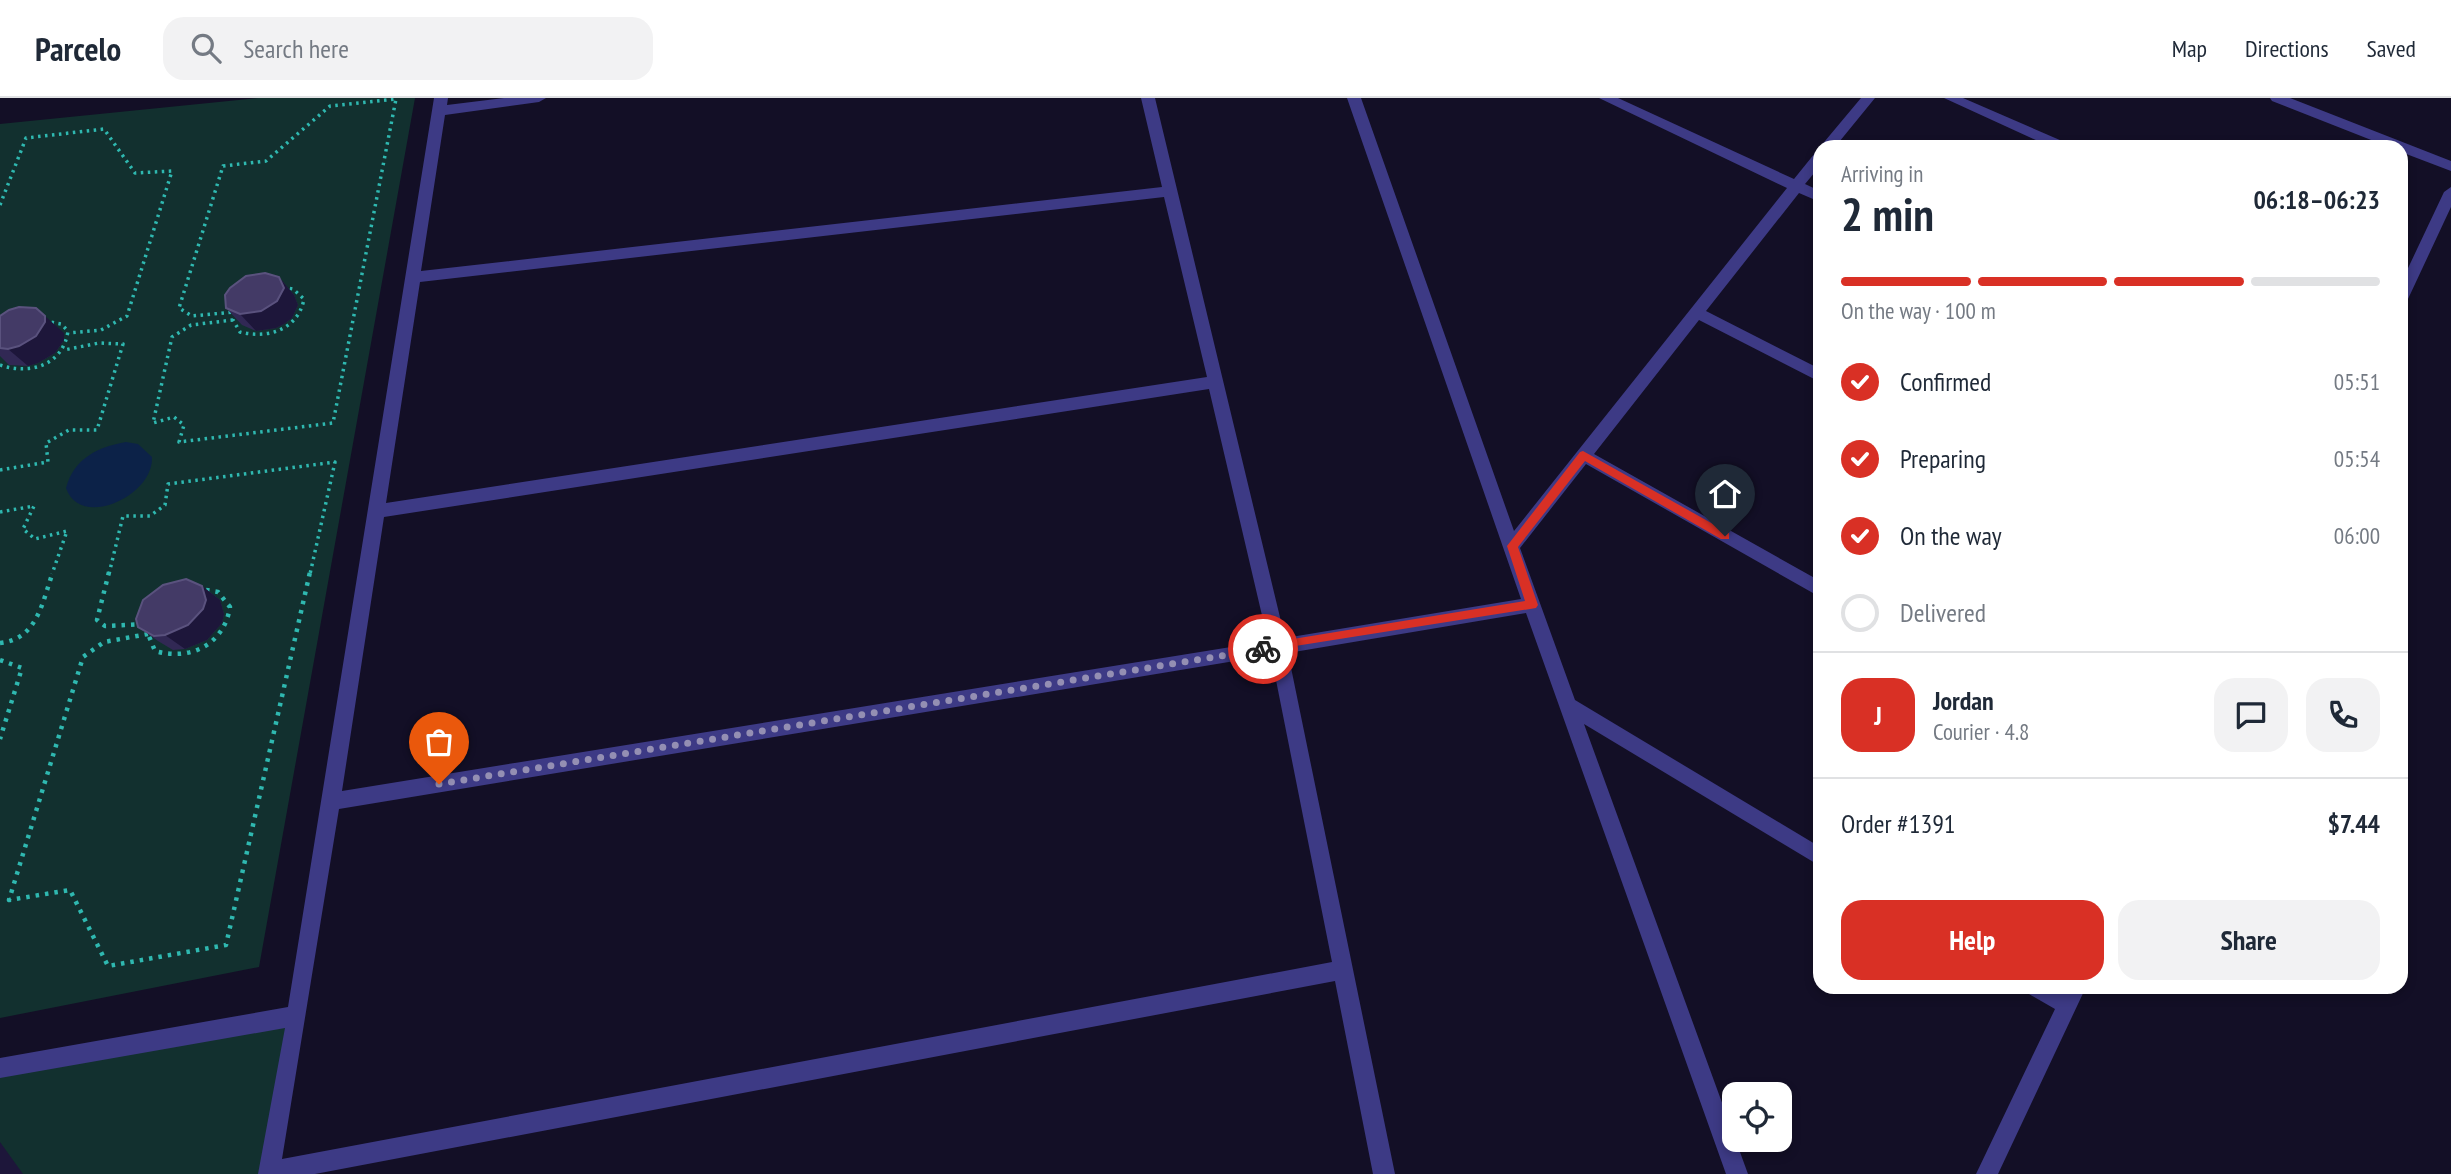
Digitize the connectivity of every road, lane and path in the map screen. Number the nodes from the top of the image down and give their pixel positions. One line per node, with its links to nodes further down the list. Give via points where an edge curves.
1 (539, 98): 8 (street)
2 (1148, 98): 16 (street)
3 (1354, 98): 35 (street)
4 (1606, 98): 15 (street)
5 (1868, 98): 9 (street)
6 (1951, 98): 10 (street)
7 (2277, 98): 11 (street)
8 (440, 104): 20 (street)
9 (1833, 140)
10 (2048, 140)
11 (2384, 140)
12 (2408, 149): 14 (street)
13 (1813, 164): 15 (street)
14 (2451, 166)
15 (1795, 186): 18 (street); 23 (street)
16 (1170, 191): 20 (street); 30 (street)
17 (2451, 192): 21 (street)
18 (1813, 194)
19 (0, 205): 26 (path, via 26,138 104,129 135,173 172,171 127,316 101,330)
20 (413, 277): 33 (street)
21 (2408, 282)
22 (235, 312): 24 (path); 24 (path, via 249,297 272,288 293,289 303,299 300,315 271,334 249,336 240,332); 24 (path, via 192,316 179,309 223,166 266,161 330,106 396,99 333,422 179,442 184,425 174,417 153,423 172,337 191,325)
23 (1696, 312): 29 (street); 31 (street)
24 (233, 320)
25 (39, 321): 26 (path, via 60,322)
26 (69, 333): 27 (path)
27 (64, 350): 28 (path, via 33,369 10,371); 32 (path, via 99,343 123,345 97,430 69,430 46,443 48,462)
28 (0, 365)
29 (1813, 372)
30 (1216, 382): 33 (street); 41 (street)
31 (1583, 455): 35 (street); 36 (street)
32 (0, 470)
33 (376, 511): 45 (street)
34 (0, 512): 40 (path, via 34,506 23,529 35,539 67,531 34,626)
35 (1513, 546): 37 (street)
36 (1813, 586)
37 (1532, 605): 41 (street); 43 (street)
38 (151, 624): 39 (path); 39 (path, via 168,603 194,591 218,592 230,607 225,628 211,643 191,653 155,651); 39 (path, via 105,626 97,620 123,516 150,516 165,505 168,484 335,462 226,945 108,966 70,890 9,900 83,657 104,642)
39 (148, 634)
40 (0, 643)
41 (1278, 646): 45 (street); 47 (street)
42 (0, 660): 44 (path, via 22,668)
43 (1568, 705): 46 (street); 53 (street)
44 (0, 739)
45 (330, 802): 49 (street)
46 (1813, 853)
47 (1343, 970): 51 (street); 52 (street)
48 (2071, 996): 54 (street)
49 (297, 1016): 50 (street); 51 (street)
50 (0, 1068)
51 (269, 1173)
52 (1384, 1174)
53 (1737, 1174)
54 (1987, 1174)

